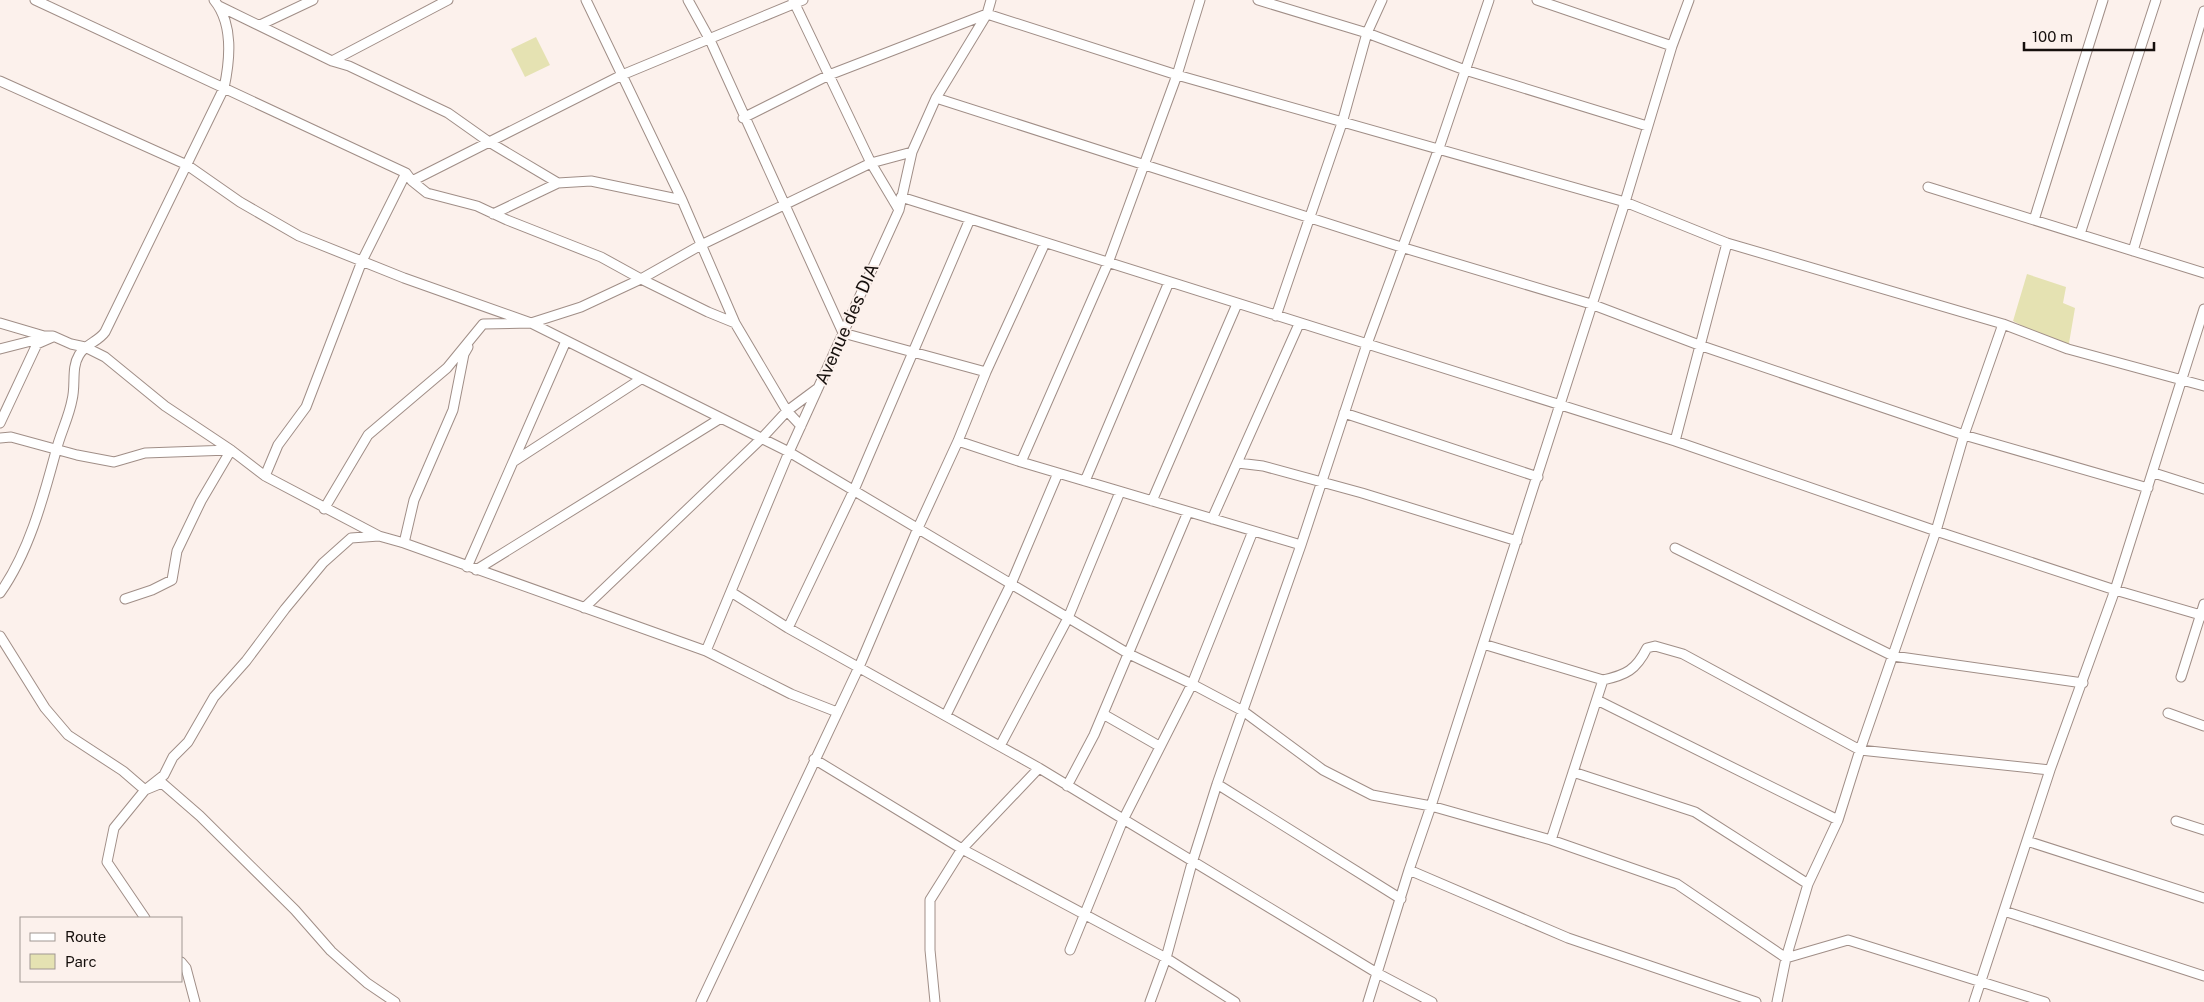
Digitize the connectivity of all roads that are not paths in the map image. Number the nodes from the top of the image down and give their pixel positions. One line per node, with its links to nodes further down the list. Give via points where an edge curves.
1 (35, 0): 29 (street)
2 (313, 0): 19 (street)
3 (448, 0): 23 (street)
4 (586, 0): 25 (street)
5 (688, 0): 21 (street)
6 (992, 0): 18 (street, Avenue des DIA)
7 (1200, 0): 27 (street)
8 (1258, 0): 20 (street)
9 (1382, 0): 20 (street)
10 (1489, 0): 24 (street)
11 (1537, 0): 22 (street)
12 (1690, 0): 22 (street)
13 (2103, 0): 52 (street)
14 (2156, 0): 53 (street)
15 (797, 1): 21 (street); 26 (street)
16 (217, 3): 19 (street); 29 (street, via 228,35 230,63)
17 (2204, 11): 58 (street)
18 (987, 14): 26 (street); 27 (street); 30 (street, Avenue des DIA)
19 (260, 25): 23 (street)
20 (1367, 33): 24 (street); 32 (street)
21 (710, 40): 25 (street); 31 (street)
22 (1672, 46): 33 (street)
23 (332, 61): 34 (street, via 448,113)
24 (1465, 70): 33 (street); 35 (street)
25 (622, 75): 34 (street); 45 (street)
26 (829, 75): 31 (street); 37 (street)
27 (1177, 75): 32 (street); 39 (street)
28 (0, 81): 38 (street)
29 (224, 88): 38 (street); 40 (street)
30 (936, 98): 36 (street, Avenue des DIA); 39 (street)
31 (743, 118): 47 (street)
32 (1342, 123): 35 (street); 50 (street)
33 (1647, 126): 46 (street)
34 (489, 142): 41 (street); 42 (street)
35 (1439, 148): 46 (street); 57 (street)
36 (912, 152): 37 (street); 44 (street, Avenue des DIA)
37 (871, 163): 47 (street); 48 (street)
38 (188, 165): 59 (street, via 240,202 299,236); 79 (street, via 105,332)
39 (1143, 165): 50 (street); 60 (street)
40 (406, 173): 41 (street); 59 (street)
41 (412, 182): 49 (street, via 426,193 477,206)
42 (558, 183): 45 (street, via 591,181); 49 (street)
43 (1928, 186): 52 (street)
44 (901, 197): 48 (street, Avenue des DIA); 51 (street)
45 (682, 200): 56 (street)
46 (1625, 202): 55 (street); 65 (street)
47 (784, 205): 56 (street); 74 (street)
48 (898, 210): 74 (street, Avenue des DIA)
49 (493, 214): 62 (street, via 601,257)
50 (1309, 218): 57 (street); 67 (street)
51 (970, 219): 54 (street); 81 (street)
52 (2034, 220): 53 (street)
53 (2080, 234): 58 (street)
54 (1045, 243): 60 (street); 82 (street)
55 (1727, 243): 73 (street); 78 (street)
56 (701, 245): 62 (street); 70 (street)
57 (1401, 247): 65 (street); 77 (street)
58 (2133, 251): 61 (street)
59 (362, 261): 69 (street); 106 (street, via 306,407 278,446)
60 (1108, 263): 63 (street); 102 (street)
61 (2204, 273)
62 (641, 279): 69 (street, via 581,307); 70 (street)
63 (1169, 282): 64 (street); 108 (street)
64 (1237, 304): 67 (street); 114 (street)
65 (1591, 304): 78 (street); 87 (street)
66 (2204, 309): 84 (street)
67 (1276, 316): 72 (street)
68 (0, 323): 75 (street)
69 (531, 323): 71 (street); 76 (street)
70 (735, 323): 88 (street)
71 (483, 324): 115 (street, via 447,368 368,435); 123 (street, via 464,354 453,410 414,500)
72 (1299, 324): 77 (street); 103 (street)
73 (2003, 324): 84 (street, via 2068,349); 93 (street)
74 (843, 333): 81 (street); 86 (street, Avenue des DIA)
75 (53, 336): 79 (street); 80 (street); 91 (street, via 37,344)
76 (566, 341): 83 (street); 101 (street)
77 (1367, 344): 87 (street); 89 (street)
78 (1699, 345): 93 (street); 97 (street)
79 (85, 347): 98 (street, via 74,372 72,401); 99 (street, via 114,363 165,406)
80 (0, 349)
81 (914, 353): 82 (street); 111 (street)
82 (986, 372): 96 (street)
83 (641, 379): 90 (street); 101 (street)
84 (2182, 381): 85 (street); 105 (street)
85 (2204, 386)
86 (818, 388): 88 (street); 92 (street, Avenue des DIA)
87 (1560, 406): 97 (street); 107 (street)
88 (787, 411): 92 (street); 95 (street)
89 (1344, 413): 107 (street); 109 (street)
90 (721, 418): 95 (street); 126 (street)
91 (0, 423)
92 (801, 426): 100 (street, Avenue des DIA)
93 (1964, 435): 110 (street); 120 (street)
94 (0, 438): 98 (street, via 10,437)
95 (762, 438): 100 (street); 133 (street)
96 (958, 441): 102 (street); 118 (street)
97 (1675, 441): 120 (street)
98 (56, 450): 99 (street, via 114,462 145,453); 130 (street, via 26,544)
99 (230, 450): 106 (street); 131 (street, via 177,551 172,580)
100 (789, 452): 111 (street); 129 (street, Avenue des DIA)
101 (513, 462): 126 (street)
102 (1020, 462): 104 (street)
103 (1238, 463): 109 (street, via 1263,466); 117 (street)
104 (1058, 473): 108 (street); 127 (street)
105 (2154, 473): 110 (street); 112 (street)
106 (265, 476): 115 (street)
107 (1538, 476): 122 (street)
108 (1085, 481): 113 (street)
109 (1321, 482): 122 (street); 124 (street)
110 (2148, 488): 128 (street)
111 (854, 490): 118 (street); 136 (street)
112 (2204, 490)
113 (1120, 492): 114 (street); 135 (street)
114 (1152, 501): 116 (street)
115 (324, 509): 121 (street)
116 (1188, 512): 117 (street); 140 (street)
117 (1212, 519): 119 (street)
118 (918, 528): 127 (street); 142 (street)
119 (1253, 531): 124 (street); 145 (street)
120 (1936, 531): 128 (street); 141 (street)
121 (379, 536): 123 (street); 163 (street, via 351,538 323,563 214,697 164,775)
122 (1517, 541): 138 (street)
123 (404, 543): 126 (street)
124 (1301, 545): 148 (street)
125 (1675, 548): 141 (street)
126 (471, 568): 133 (street)
127 (1011, 584): 135 (street); 152 (street)
128 (2116, 590): 134 (street); 146 (street)
129 (731, 592): 136 (street); 139 (street, Avenue des DIA)
130 (0, 593)
131 (125, 600)
132 (2204, 604): 134 (street)
133 (584, 608): 139 (street)
134 (2202, 616): 143 (street)
135 (1068, 618): 140 (street); 154 (street)
136 (788, 628): 142 (street)
137 (0, 636): 163 (street, via 45,708 68,735 123,771)
138 (1483, 644): 144 (street); 164 (street)
139 (706, 651): 149 (street, via 791,694)
140 (1129, 654): 145 (street); 151 (street)
141 (1893, 656): 146 (street); 156 (street)
142 (859, 667): 149 (street); 152 (street)
143 (2180, 677)
144 (1603, 680): 147 (street); 156 (street, via 1627,673 1639,663 1647,648 1655,646 1683,654)
145 (1192, 684): 148 (street); 155 (street)
146 (2083, 684): 159 (street)
147 (1597, 700): 160 (street); 166 (street)
148 (1243, 711): 161 (street); 164 (street, via 1323,770 1372,795)
149 (836, 712): 157 (street)
150 (2168, 713): 153 (street)
151 (1103, 714): 155 (street); 162 (street)
152 (946, 715): 154 (street)
153 (2204, 726)
154 (1000, 746): 158 (street)
155 (1159, 746): 165 (street)
156 (1860, 750): 159 (street); 166 (street)
157 (814, 759): 171 (street); 189 (street)
158 (1039, 768): 162 (street); 171 (street)
159 (2050, 770): 170 (street)
160 (1573, 772): 169 (street); 174 (street, via 1695,812)
161 (1217, 784): 172 (street); 176 (street)
162 (1067, 786): 165 (street)
163 (145, 790): 179 (street, via 114,828 108,862); 188 (street, via 162,783 295,910 331,952)
164 (1431, 806): 169 (street); 173 (street)
165 (1123, 820): 172 (street); 178 (street)
166 (1838, 820): 174 (street)
167 (2176, 821): 168 (street)
168 (2204, 830)
169 (1551, 840): 182 (street, via 1677,884)
170 (2027, 841): 175 (street); 177 (street)
171 (962, 849): 178 (street); 190 (street, via 930,900)
172 (1192, 862): 181 (street); 184 (street)
173 (1408, 870): 176 (street); 195 (street, via 1568,938)
174 (1808, 884): 182 (street)
175 (2204, 898)
176 (1401, 899): 184 (street)
177 (2004, 911): 185 (street); 186 (street)
178 (1084, 915): 180 (street); 181 (street)
179 (144, 917)
180 (1070, 950)
181 (1166, 958): 191 (street); 192 (street)
182 (1786, 958): 186 (street, via 1848,940); 196 (street)
183 (182, 963): 187 (street)
184 (1377, 974): 193 (street); 194 (street)
185 (2204, 976)
186 (1980, 982): 197 (street); 198 (street)
187 (195, 1002)
188 (394, 1002)
189 (701, 1002)
190 (935, 1002)
191 (1150, 1002)
192 (1235, 1002)
193 (1368, 1002)
194 (1432, 1002)
195 (1756, 1002)
196 (1777, 1002)
197 (1974, 1002)
198 (2045, 1002)

